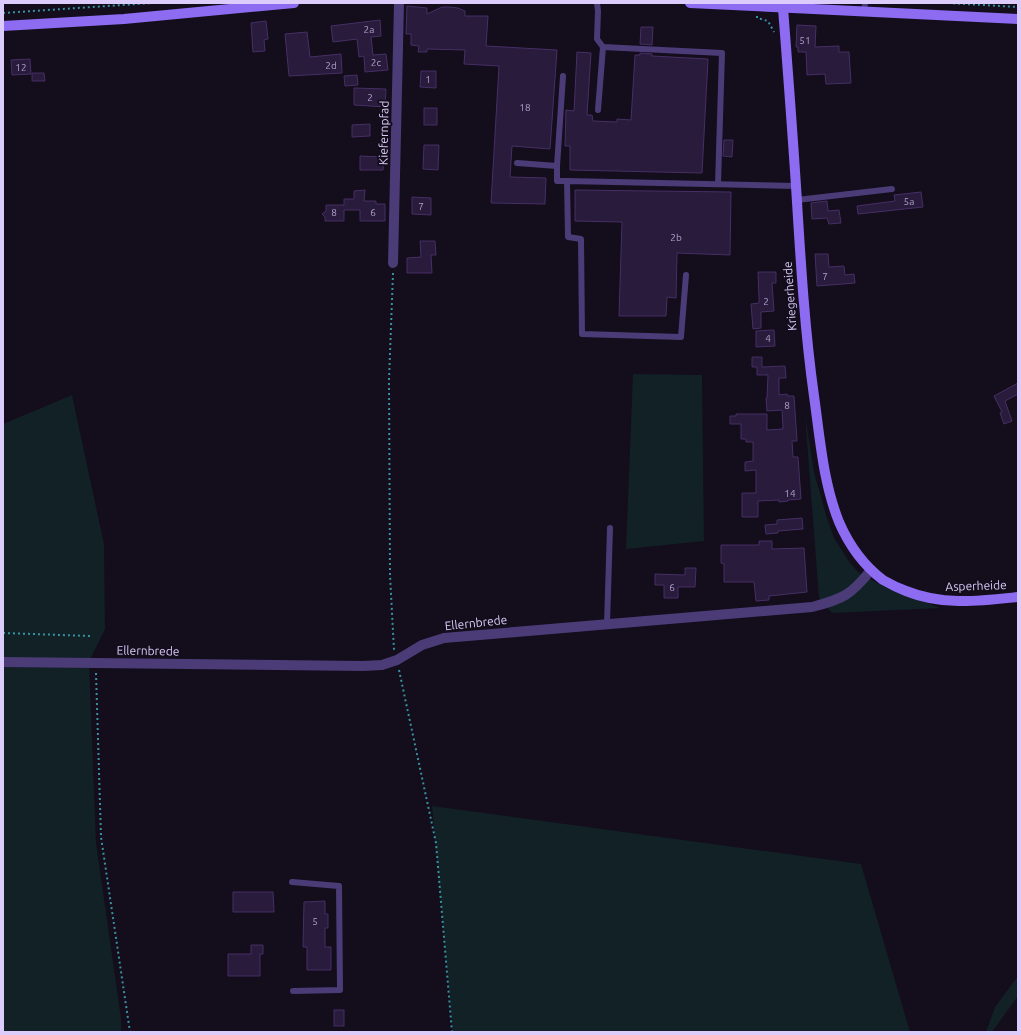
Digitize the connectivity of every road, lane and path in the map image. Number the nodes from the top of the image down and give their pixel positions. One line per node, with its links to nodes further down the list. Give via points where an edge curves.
1 (152, 3): 11 (path)
2 (294, 3): 7 (street)
3 (399, 3): 24 (street, Kiefernpfad)
4 (597, 3): 14 (lane, via 598,39)
5 (690, 3): 10 (street)
6 (948, 3): 9 (path)
7 (252, 5): 13 (street, via 124,19)
8 (865, 7): 10 (street); 12 (street)
9 (1018, 7)
10 (783, 8): 21 (street, Kriegerheide)
11 (3, 13)
12 (1018, 19)
13 (3, 26)
14 (603, 46): 16 (lane); 20 (lane, via 722,53)
15 (563, 76): 18 (lane)
16 (598, 110)
17 (517, 163): 18 (lane)
18 (557, 166): 19 (lane, via 557,181)
19 (567, 181): 20 (lane); 25 (lane, via 568,237 581,239 582,334 681,336)
20 (718, 184): 21 (lane)
21 (796, 186): 23 (street, Kriegerheide)
22 (892, 189): 23 (lane)
23 (797, 200): 27 (street, Kriegerheide, via 808,354 827,477 844,533 860,559)
24 (394, 263): 32 (path, via 389,380 390,559 393,647)
25 (686, 274)
26 (610, 528): 29 (lane)
27 (871, 570): 28 (street, Asperheide, via 899,588 933,599 972,602); 29 (street, Ellernbrede, via 848,595 812,607)
28 (1018, 597)
29 (607, 624): 32 (street, Ellernbrede, via 444,638 422,645)
30 (3, 633): 31 (path)
31 (90, 636)
32 (397, 660): 34 (street, Ellernbrede, via 382,665 363,666); 38 (path, via 436,843)
33 (3, 662): 34 (street, Ellernbrede)
34 (96, 663): 37 (path, via 101,836)
35 (292, 882): 36 (lane, via 339,886 340,990)
36 (293, 991)
37 (130, 1032)
38 (452, 1032)

